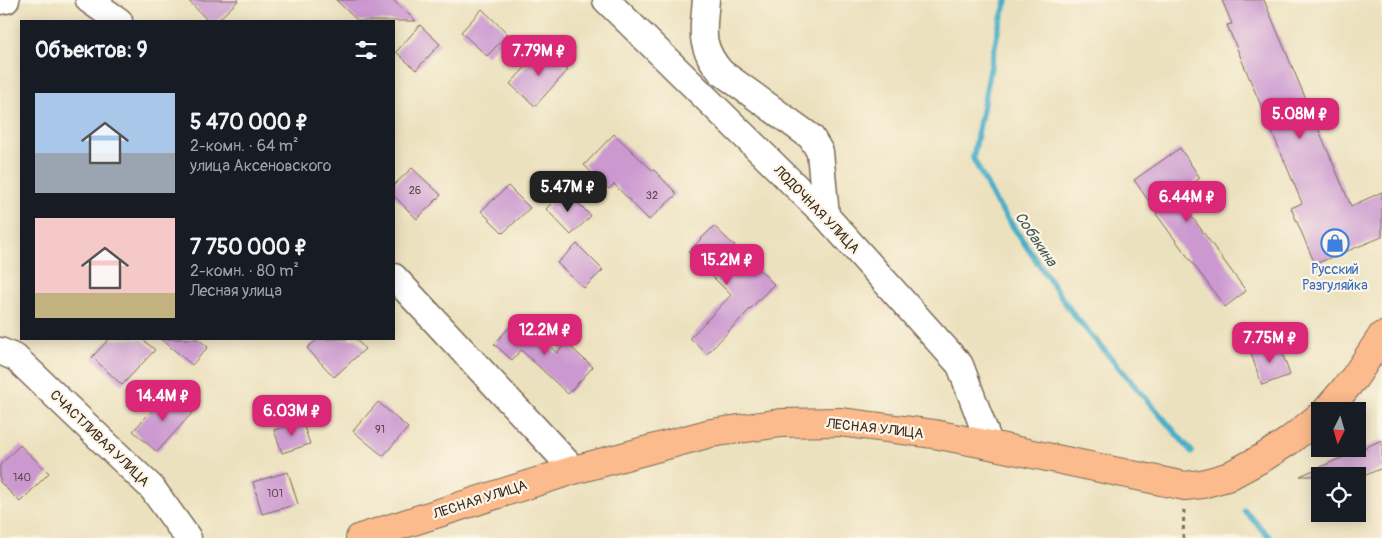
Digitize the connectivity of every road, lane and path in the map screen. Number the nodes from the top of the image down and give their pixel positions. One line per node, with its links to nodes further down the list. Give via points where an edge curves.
1 (6, 0): 6 (street)
2 (89, 0): 7 (street)
3 (115, 0): 8 (street)
4 (606, 0): 9 (street, ЛОДОЧНАЯ УЛИЦА)
5 (706, 0): 9 (street, via 703,31 710,59 721,72 811,137 820,152)
6 (0, 1)
7 (118, 20)
8 (119, 20)
9 (826, 216): 15 (street, ЛОДОЧНАЯ УЛИЦА, via 960,365)
10 (395, 278): 16 (street)
11 (1382, 336): 13 (main road)
12 (0, 351): 17 (street, СЧАСТЛИВАЯ УЛИЦА, via 16,358 152,488)
13 (1334, 402)
14 (1311, 423): 15 (main road, ЛЕСНАЯ УЛИЦА, via 1283,445 1227,477 1185,486)
15 (990, 444): 16 (main road, ЛЕСНАЯ УЛИЦА, via 840,422 780,423 711,433)
16 (574, 470): 18 (main road, ЛЕСНАЯ УЛИЦА)
17 (188, 538)
18 (360, 538)

